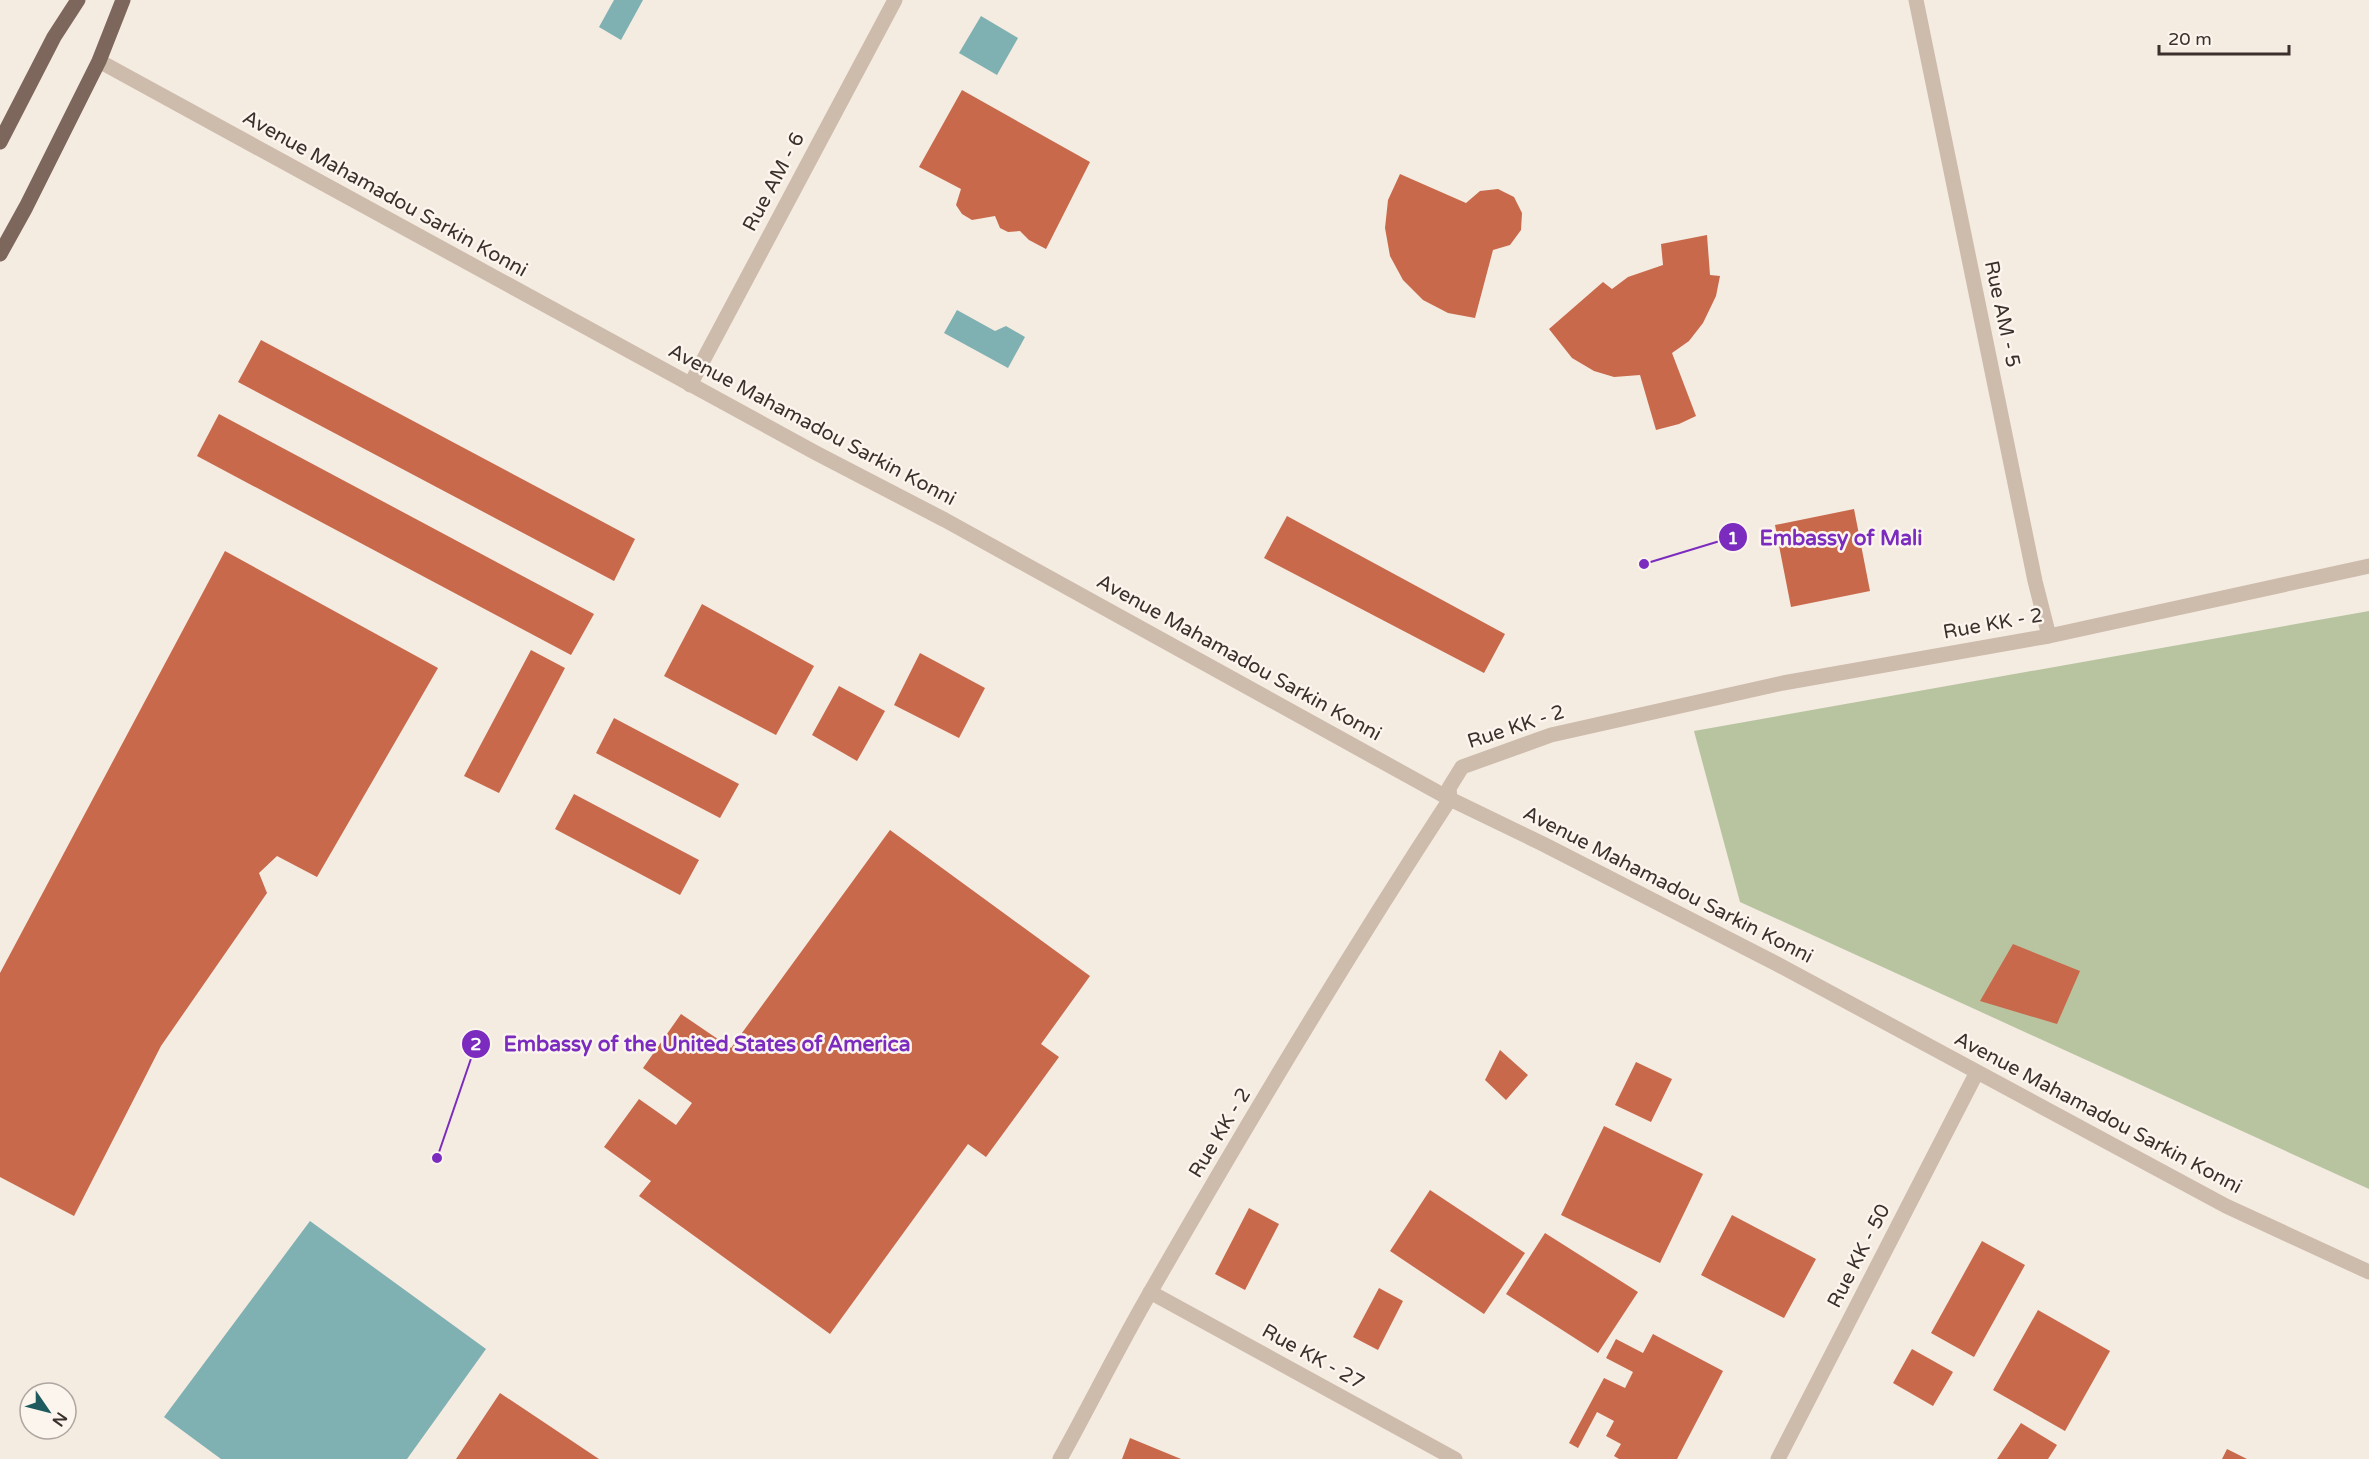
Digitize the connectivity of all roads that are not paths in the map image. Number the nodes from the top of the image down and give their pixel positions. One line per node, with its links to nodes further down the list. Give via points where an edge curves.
1 (78, 0): 6 (main road, via 54,37)
2 (123, 0): 5 (main road)
3 (895, 0): 8 (street, Rue AM - 6)
4 (1916, 0): 10 (street, Rue AM - 5)
5 (99, 61): 7 (main road); 8 (street, Avenue Mahamadou Sarkin Konni)
6 (0, 142)
7 (0, 254)
8 (690, 385): 11 (street, Avenue Mahamadou Sarkin Konni, via 945,520)
9 (2369, 566): 10 (street, Rue KK - 2)
10 (2049, 636): 11 (street, Rue KK - 2, via 1783,683 1551,735 1462,767 1449,788)
11 (1450, 799): 12 (street, Avenue Mahamadou Sarkin Konni, via 1777,964); 14 (street, Rue KK - 2, via 1314,1016)
12 (1977, 1072): 13 (street, Avenue Mahamadou Sarkin Konni, via 2226,1206); 17 (street, Rue KK - 50)
13 (2369, 1272)
14 (1150, 1292): 15 (street, Rue KK - 2); 16 (street, Rue KK - 27)
15 (1060, 1459)
16 (1455, 1459)
17 (1778, 1459)

